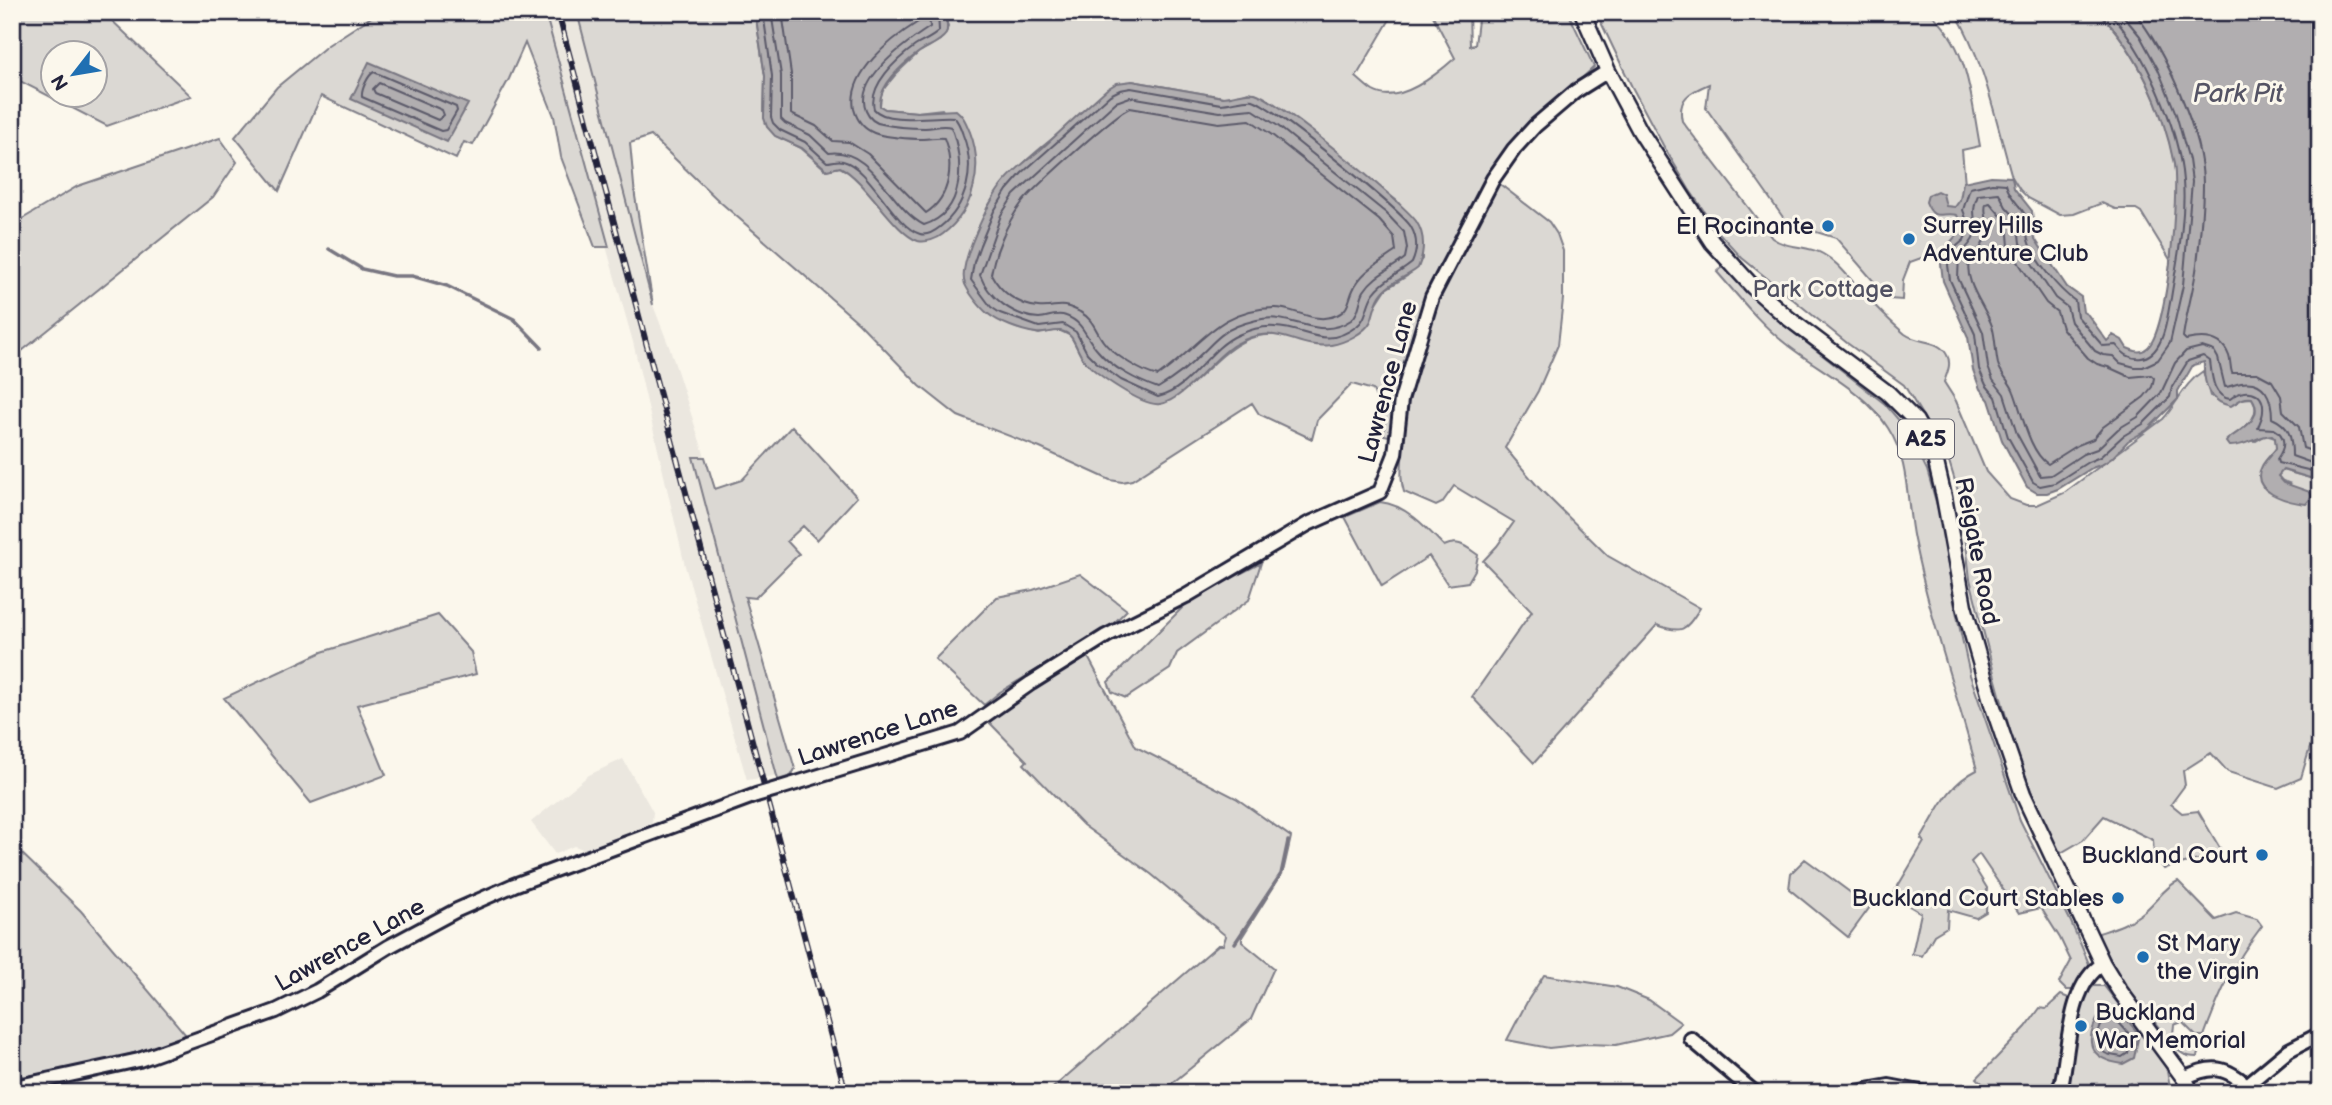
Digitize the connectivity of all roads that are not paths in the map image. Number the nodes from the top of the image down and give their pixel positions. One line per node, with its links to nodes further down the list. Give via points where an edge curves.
1 (1582, 12): 2 (main road, Reigate Road / A25)
2 (1608, 71): 3 (main road, Reigate Road / A25, via 1640,131 1712,242 1788,318 1888,393 1916,421 1934,454 1967,619 1992,704 2023,794); 7 (street, Lawrence Lane, bridge, via 1535,126 1493,179 1432,297 1401,400 1395,454 1380,492 1308,524 1186,596 1106,636 960,733 757,795 514,885 457,910 276,1010 139,1060)
3 (2103, 964): 6 (main road, Reigate Road / A25); 12 (street, via 2093,970 2075,1005)
4 (2320, 1034): 8 (street, via 2289,1050)
5 (1691, 1040): 9 (street)
6 (2184, 1078): 8 (street, via 2214,1068 2225,1070); 13 (main road, Reigate Road / A25)
7 (19, 1086)
8 (2252, 1089)
9 (1755, 1093)
10 (1850, 1093): 11 (street, via 1889,1086)
11 (1926, 1093)
12 (2057, 1093)
13 (2192, 1093)

